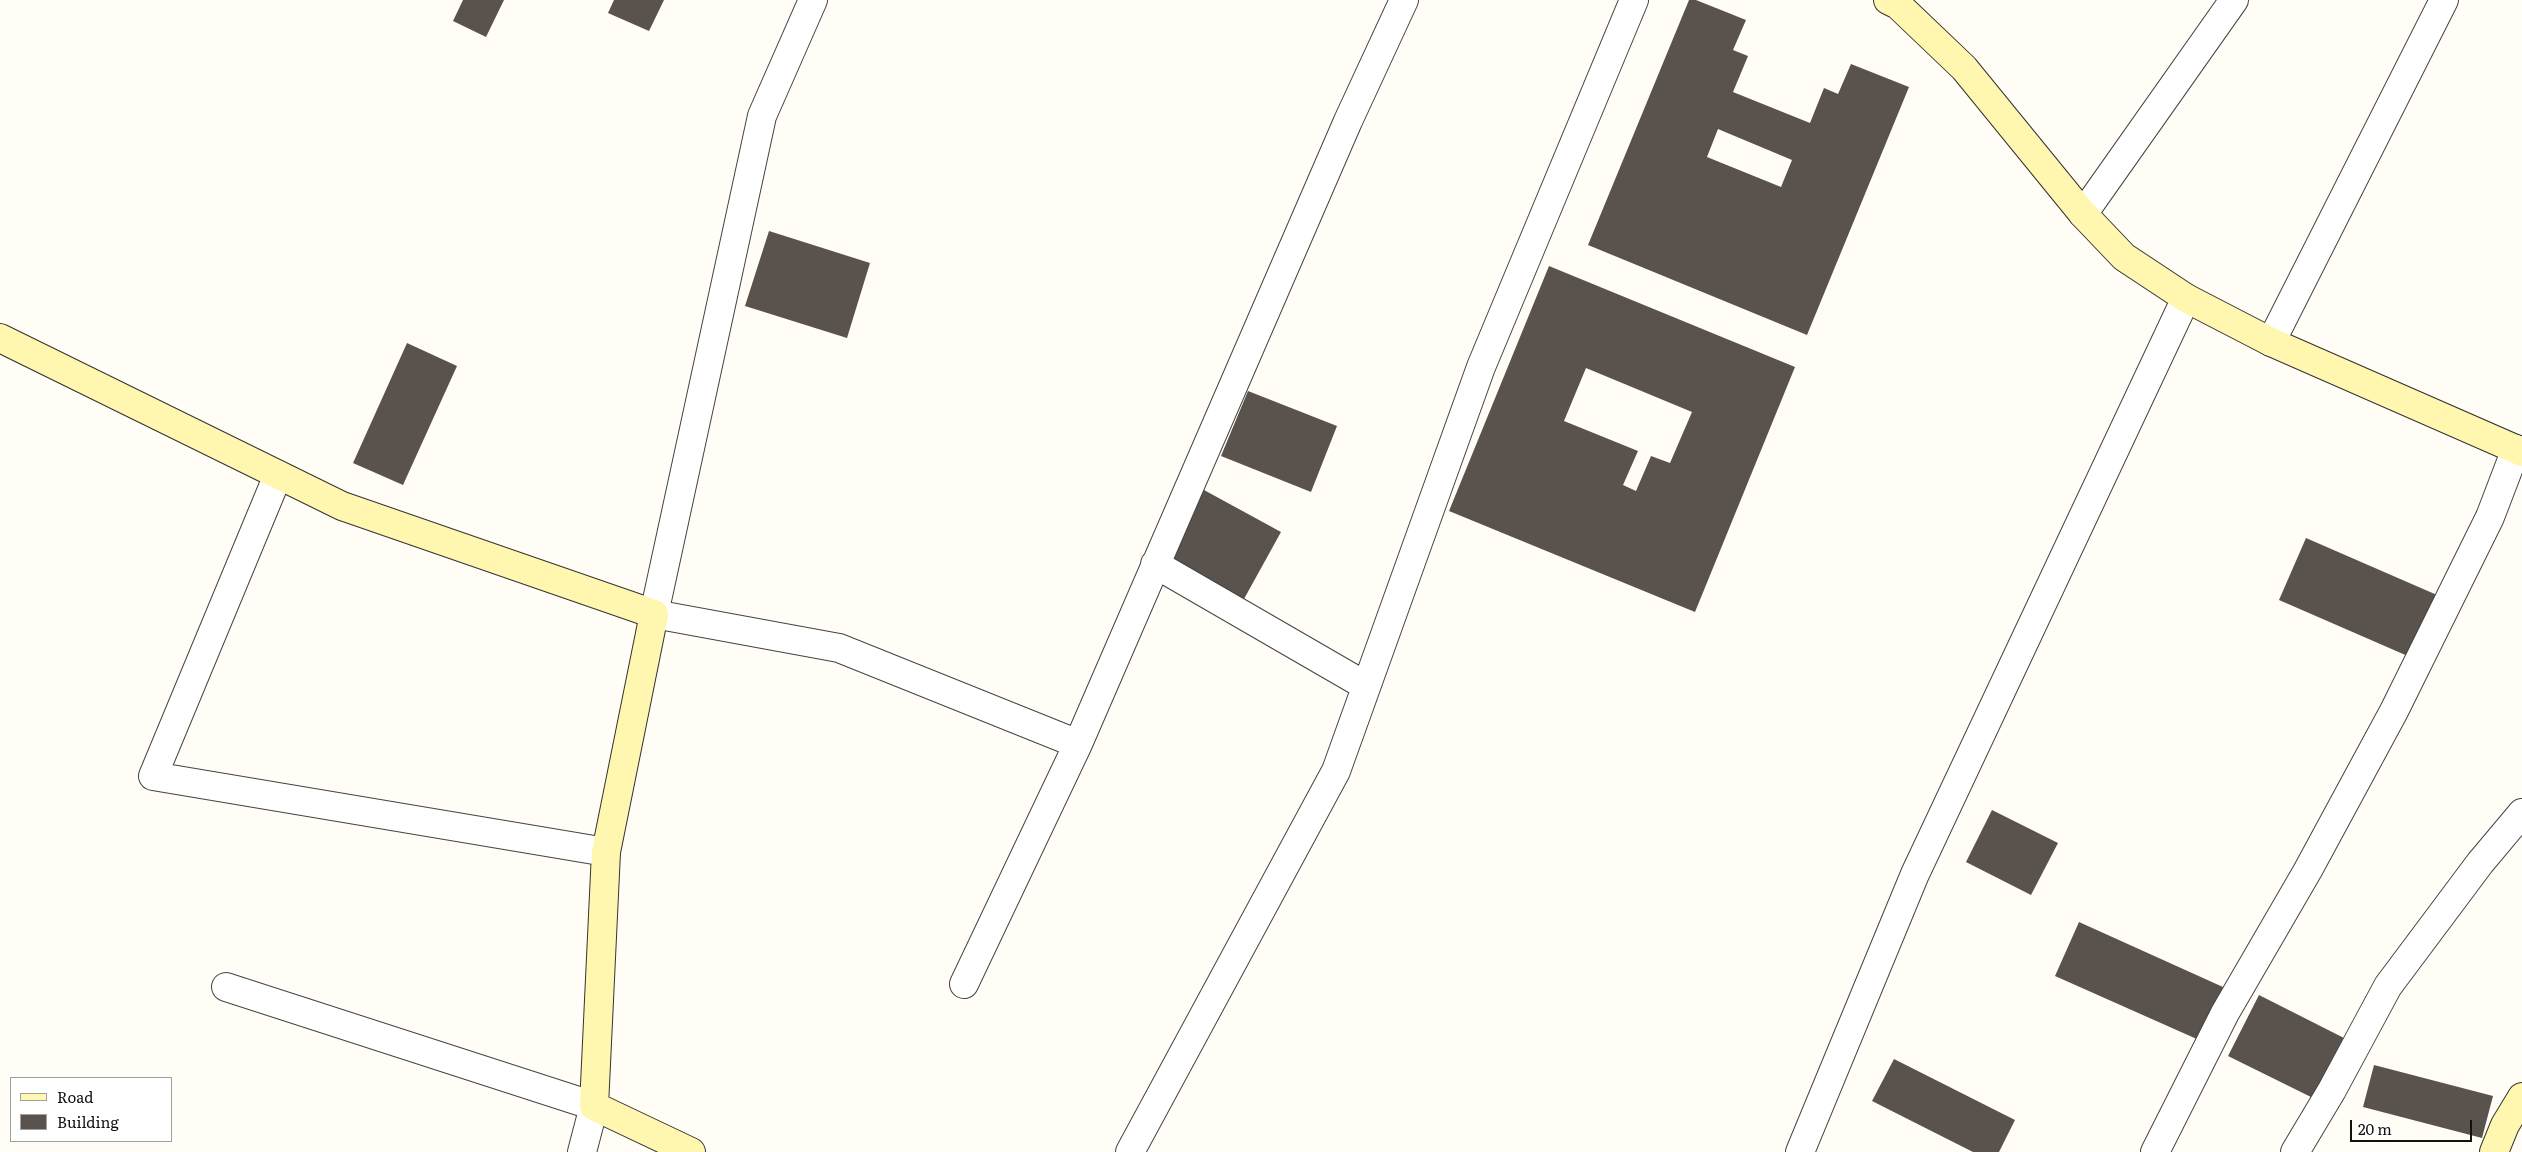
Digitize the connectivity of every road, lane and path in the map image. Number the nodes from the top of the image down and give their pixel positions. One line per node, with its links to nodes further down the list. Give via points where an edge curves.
1 (813, 0): 14 (street, via 762,116)
2 (1404, 0): 13 (street)
3 (1634, 0): 15 (street, via 1481,367)
4 (2234, 0): 7 (street)
5 (2444, 0): 10 (street)
6 (1896, 2): 7 (street, via 1964,68)
7 (2083, 214): 8 (street, via 2124,257)
8 (2186, 298): 10 (street); 26 (street, via 1915,874)
9 (0, 338): 12 (street)
10 (2271, 342): 11 (street)
11 (2519, 451): 27 (street, via 2394,711 2308,870 2225,1012)
12 (278, 475): 14 (street, via 342,506); 18 (street, via 153,776)
13 (1154, 564): 15 (street); 16 (street)
14 (654, 614): 16 (street, via 839,648); 18 (street)
15 (1366, 686): 25 (street, via 1336,771)
16 (1078, 744): 19 (street)
17 (2522, 813): 28 (street, via 2480,863 2388,986)
18 (606, 852): 22 (street)
19 (964, 984)
20 (226, 987): 22 (street)
21 (2522, 1097): 29 (street)
22 (594, 1106): 23 (street); 24 (street)
23 (582, 1152)
24 (691, 1152)
25 (1130, 1152)
26 (1800, 1152)
27 (2155, 1152)
28 (2295, 1152)
29 (2494, 1152)

